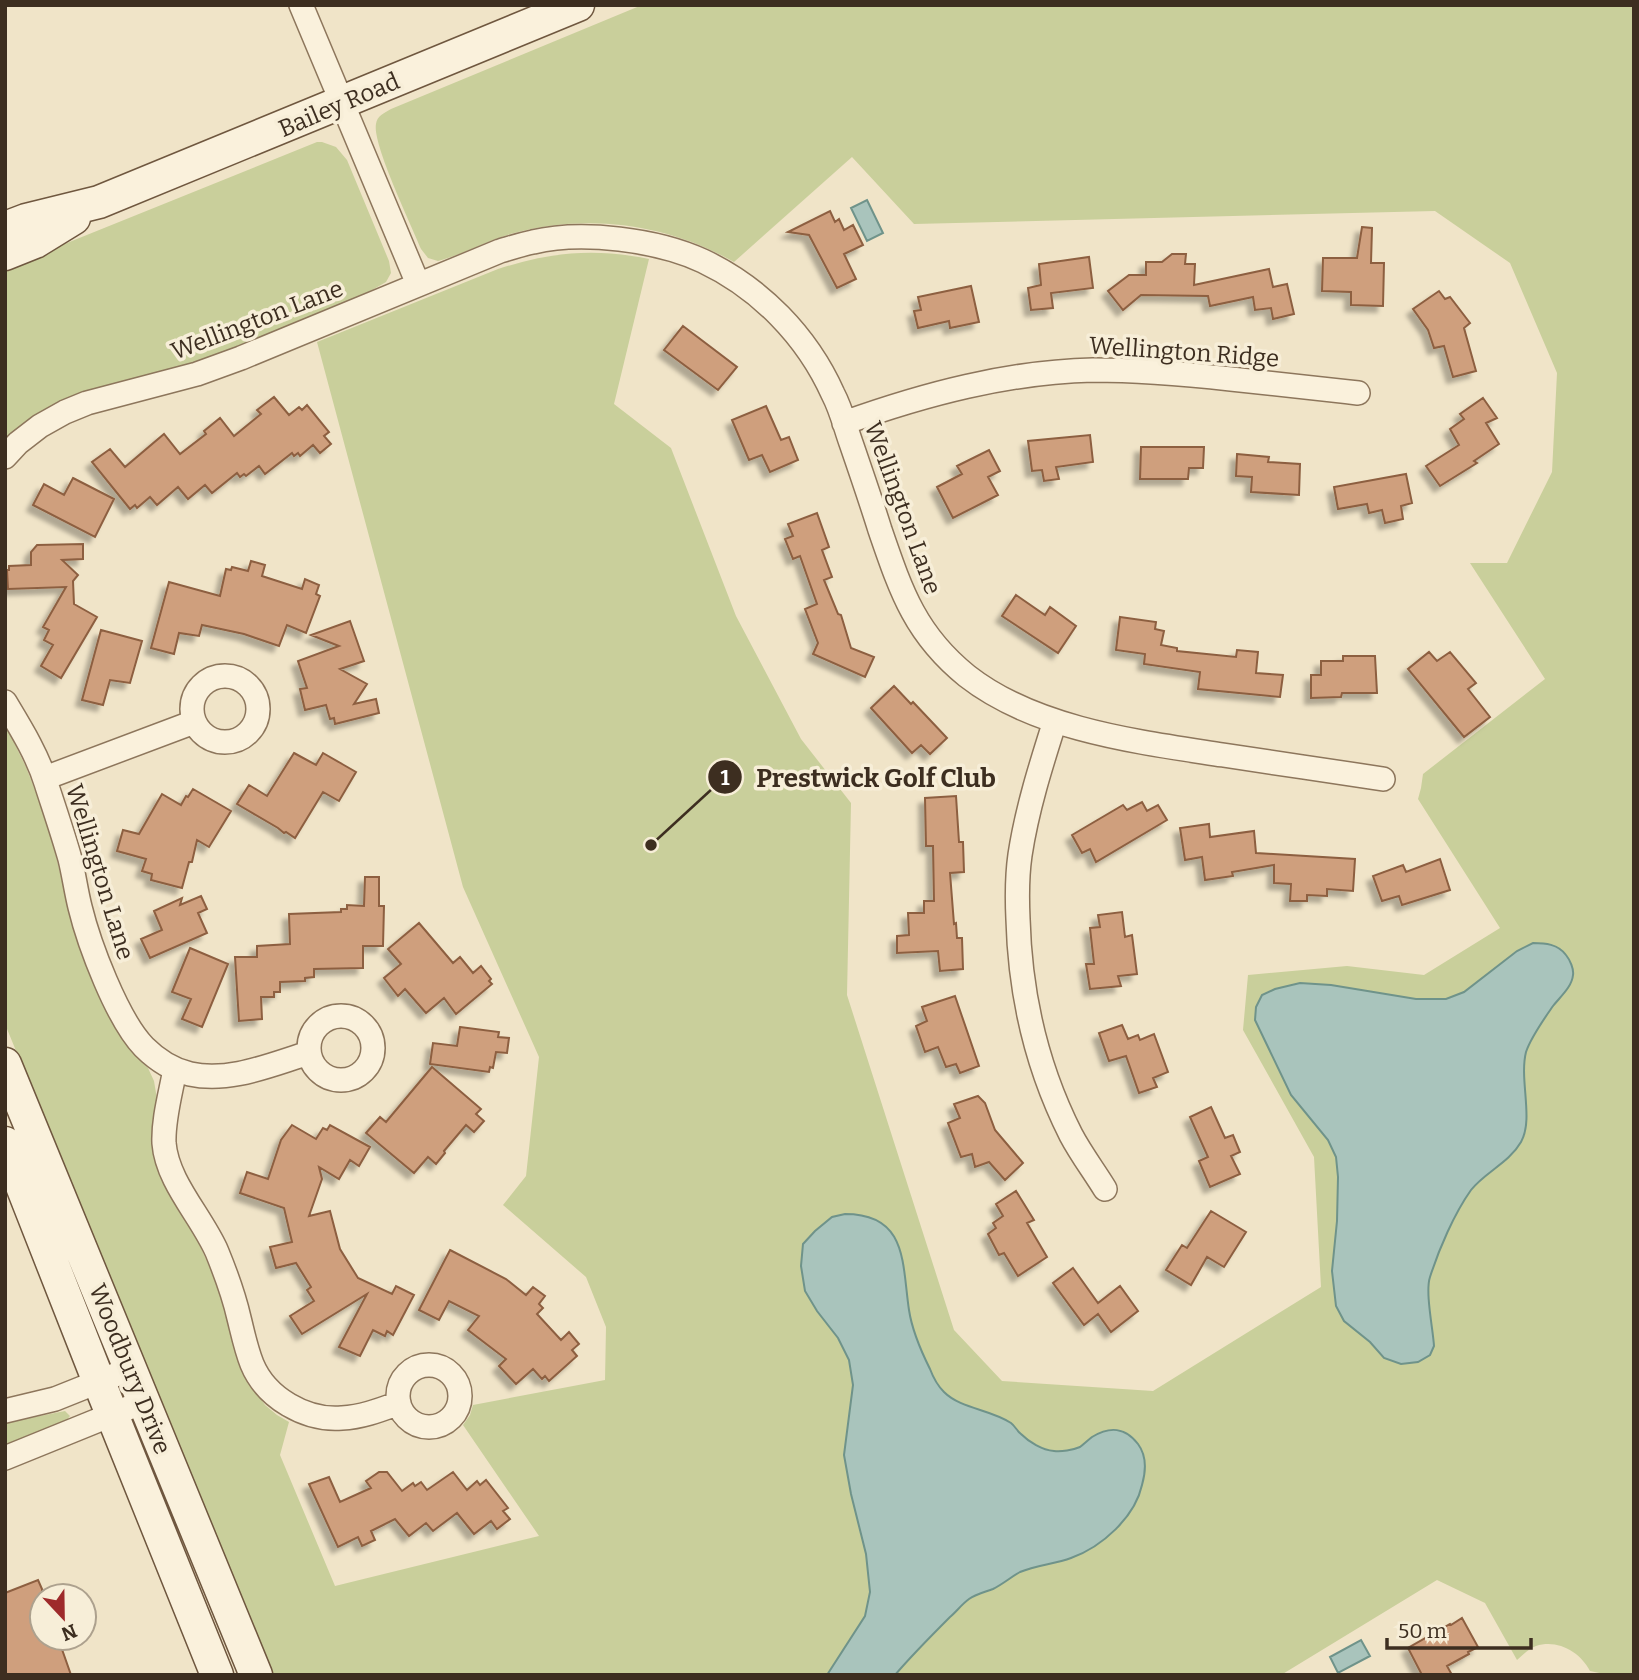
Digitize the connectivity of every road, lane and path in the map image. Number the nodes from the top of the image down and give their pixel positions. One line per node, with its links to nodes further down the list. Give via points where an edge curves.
1 (300, 5): 3 (street)
2 (578, 5): 3 (main road, Bailey Road)
3 (341, 104): 4 (main road, Bailey Road); 7 (street)
4 (99, 202): 5 (main road, Bailey Road); 6 (main road, Bailey Road, via 35,242)
5 (5, 228)
6 (5, 254)
7 (418, 284): 9 (street, Wellington Lane, via 536,241 619,239 684,253 724,271 781,317 818,365); 10 (street, Wellington Lane, via 197,374 65,412 40,426)
8 (1359, 393): 9 (street, Wellington Ridge, via 1170,373 1067,372 949,390)
9 (844, 423): 12 (street, Wellington Lane, via 900,588 926,634 986,690)
10 (5, 457)
11 (5, 702): 14 (street, Wellington Lane)
12 (1055, 721): 15 (street, Wellington Lane, via 1178,748); 20 (street, via 1020,856 1019,947 1036,1044 1072,1135)
13 (194, 722): 14 (street)
14 (45, 778): 18 (street, Wellington Lane, via 80,909 105,978 132,1032 154,1056)
15 (1383, 779)
16 (309, 1053): 18 (street, Wellington Lane, via 229,1075)
17 (5, 1064): 21 (main road, Woodbury Drive)
18 (175, 1069): 24 (street, via 164,1142 167,1161 216,1251 261,1381 295,1409 317,1416 341,1419)
19 (5, 1143): 22 (main road, Woodbury Drive)
20 (1105, 1189)
21 (130, 1369): 22 (street); 23 (main road, Woodbury Drive)
22 (99, 1382): 25 (street); 26 (main road, Woodbury Drive)
23 (143, 1402): 26 (street); 29 (main road, Woodbury Drive)
24 (399, 1403)
25 (5, 1410)
26 (112, 1415): 27 (street); 28 (main road, Woodbury Drive)
27 (5, 1458)
28 (217, 1675)
29 (256, 1675)

